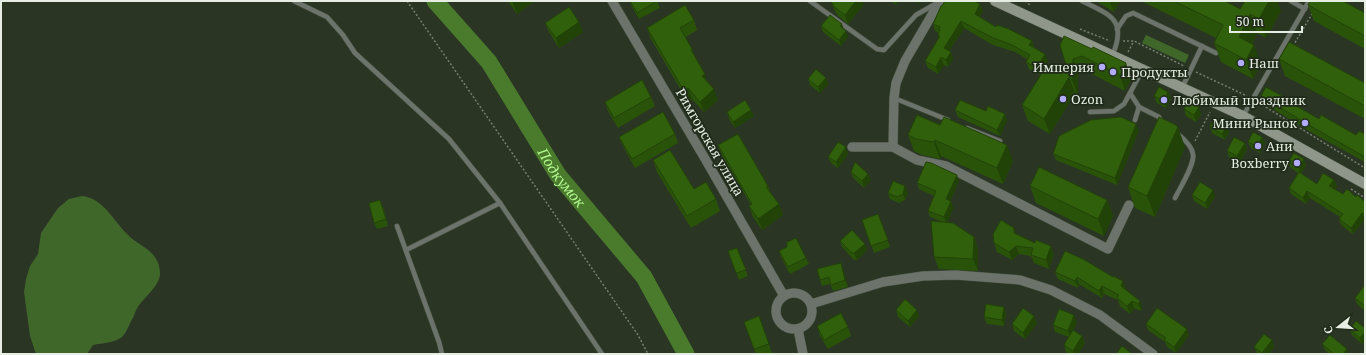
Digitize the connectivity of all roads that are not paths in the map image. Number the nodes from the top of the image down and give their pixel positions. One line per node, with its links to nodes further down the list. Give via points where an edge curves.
1 (294, 1): 36 (lane, via 327,17 355,54 449,139)
2 (612, 1): 39 (street, Римгорская улица)
3 (810, 1): 4 (lane, via 877,49 884,50 916,15)
4 (940, 1): 19 (street, via 905,61 896,83)
5 (996, 1): 15 (main road)
6 (1082, 1): 10 (lane, via 1108,14)
7 (1290, 1): 9 (lane)
8 (1309, 1): 9 (lane)
9 (1305, 9): 11 (lane)
10 (1118, 30): 12 (lane, via 1126,16 1133,13); 15 (lane, via 1118,41)
11 (1284, 44): 13 (lane); 22 (lane)
12 (1202, 46): 14 (lane); 17 (lane)
13 (1292, 48)
14 (1216, 53)
15 (1113, 54): 16 (main road)
16 (1143, 69): 17 (main road); 18 (lane)
17 (1182, 88): 22 (main road)
18 (1130, 93): 20 (lane); 21 (lane, via 1124,104 1114,111)
19 (894, 98): 24 (lane); 32 (street)
20 (1139, 106): 23 (lane); 25 (lane, via 1159,117)
21 (1090, 112)
22 (1243, 116): 33 (main road)
23 (1135, 120)
24 (950, 121)
25 (1161, 123): 27 (lane); 29 (lane)
26 (964, 126): 30 (lane)
27 (1166, 126)
28 (1171, 129): 34 (lane, via 1187,142 1193,154 1192,163)
29 (1158, 131)
30 (1000, 141)
31 (852, 147): 32 (street)
32 (893, 147): 35 (street, via 917,160 946,166 1108,249)
33 (1364, 182)
34 (1175, 198)
35 (1130, 201)
36 (500, 203): 38 (lane); 43 (lane)
37 (397, 226): 38 (lane)
38 (406, 250): 42 (lane)
39 (784, 296): 40 (street, via 799,293 809,299); 41 (street, via 777,306 778,318 786,327)
40 (811, 304): 41 (street, via 810,320); 45 (street, via 883,282 923,276 956,275 1020,280 1051,290 1100,315)
41 (798, 329): 44 (street)
42 (442, 354)
43 (602, 354)
44 (802, 354)
45 (1154, 354)

